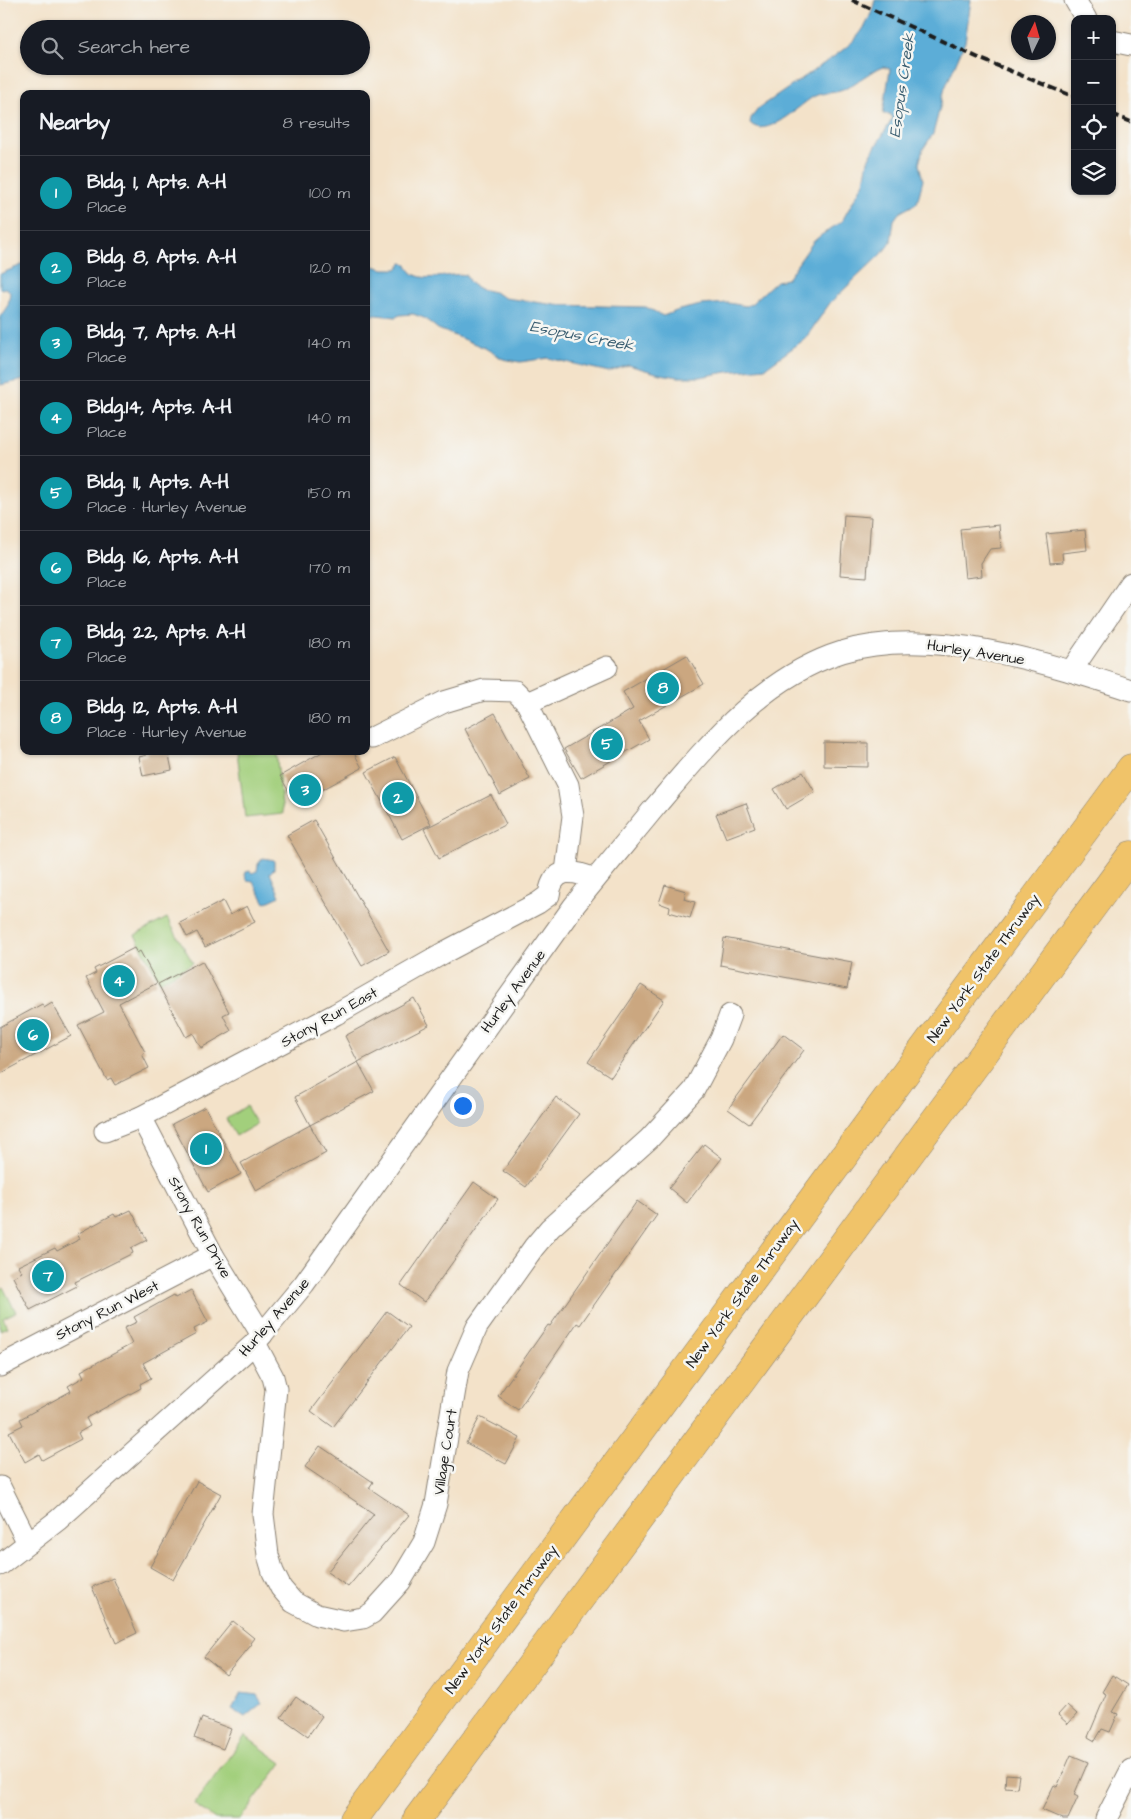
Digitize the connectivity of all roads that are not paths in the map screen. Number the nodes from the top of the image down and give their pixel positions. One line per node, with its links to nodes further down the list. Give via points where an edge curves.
1 (1075, 0): 2 (street)
2 (1084, 15)
3 (1116, 42): 4 (street)
4 (1131, 45)
5 (1131, 583): 7 (street)
6 (607, 668): 9 (street)
7 (1070, 671): 8 (street, Hurley Avenue); 14 (street, Hurley Avenue, via 964,647 895,643 842,652 801,668 765,692 698,757)
8 (1131, 690)
9 (527, 703): 10 (street, via 515,691 484,690 444,702); 13 (street, via 568,785 573,816)
10 (372, 738)
11 (1131, 768): 27 (highway, New York State Thruway)
12 (1131, 855): 28 (highway)
13 (566, 872): 14 (street, via 580,872); 15 (street, via 556,876 550,884)
14 (595, 879): 16 (street, Hurley Avenue)
15 (549, 895): 16 (street); 18 (street, Stony Run East, via 336,1014)
16 (573, 907): 21 (street, Hurley Avenue, via 304,1284)
17 (730, 1015): 21 (street, Village Court, via 694,1090 650,1139 550,1228 477,1327 458,1370 436,1504 424,1542 400,1582 372,1613 363,1618 344,1621 317,1615 293,1602 273,1572 262,1514 276,1389)
18 (141, 1117): 19 (street, Stony Run East); 20 (street, Stony Run Drive)
19 (105, 1131)
20 (213, 1254): 21 (street, Stony Run Drive); 22 (street, Stony Run West)
21 (259, 1339): 24 (street, Hurley Avenue, via 58,1520)
22 (0, 1366)
23 (0, 1486): 24 (street)
24 (28, 1543): 25 (street, Hurley Avenue)
25 (0, 1564)
26 (1131, 1770): 29 (street)
27 (354, 1819)
28 (417, 1819)
29 (1106, 1819)

